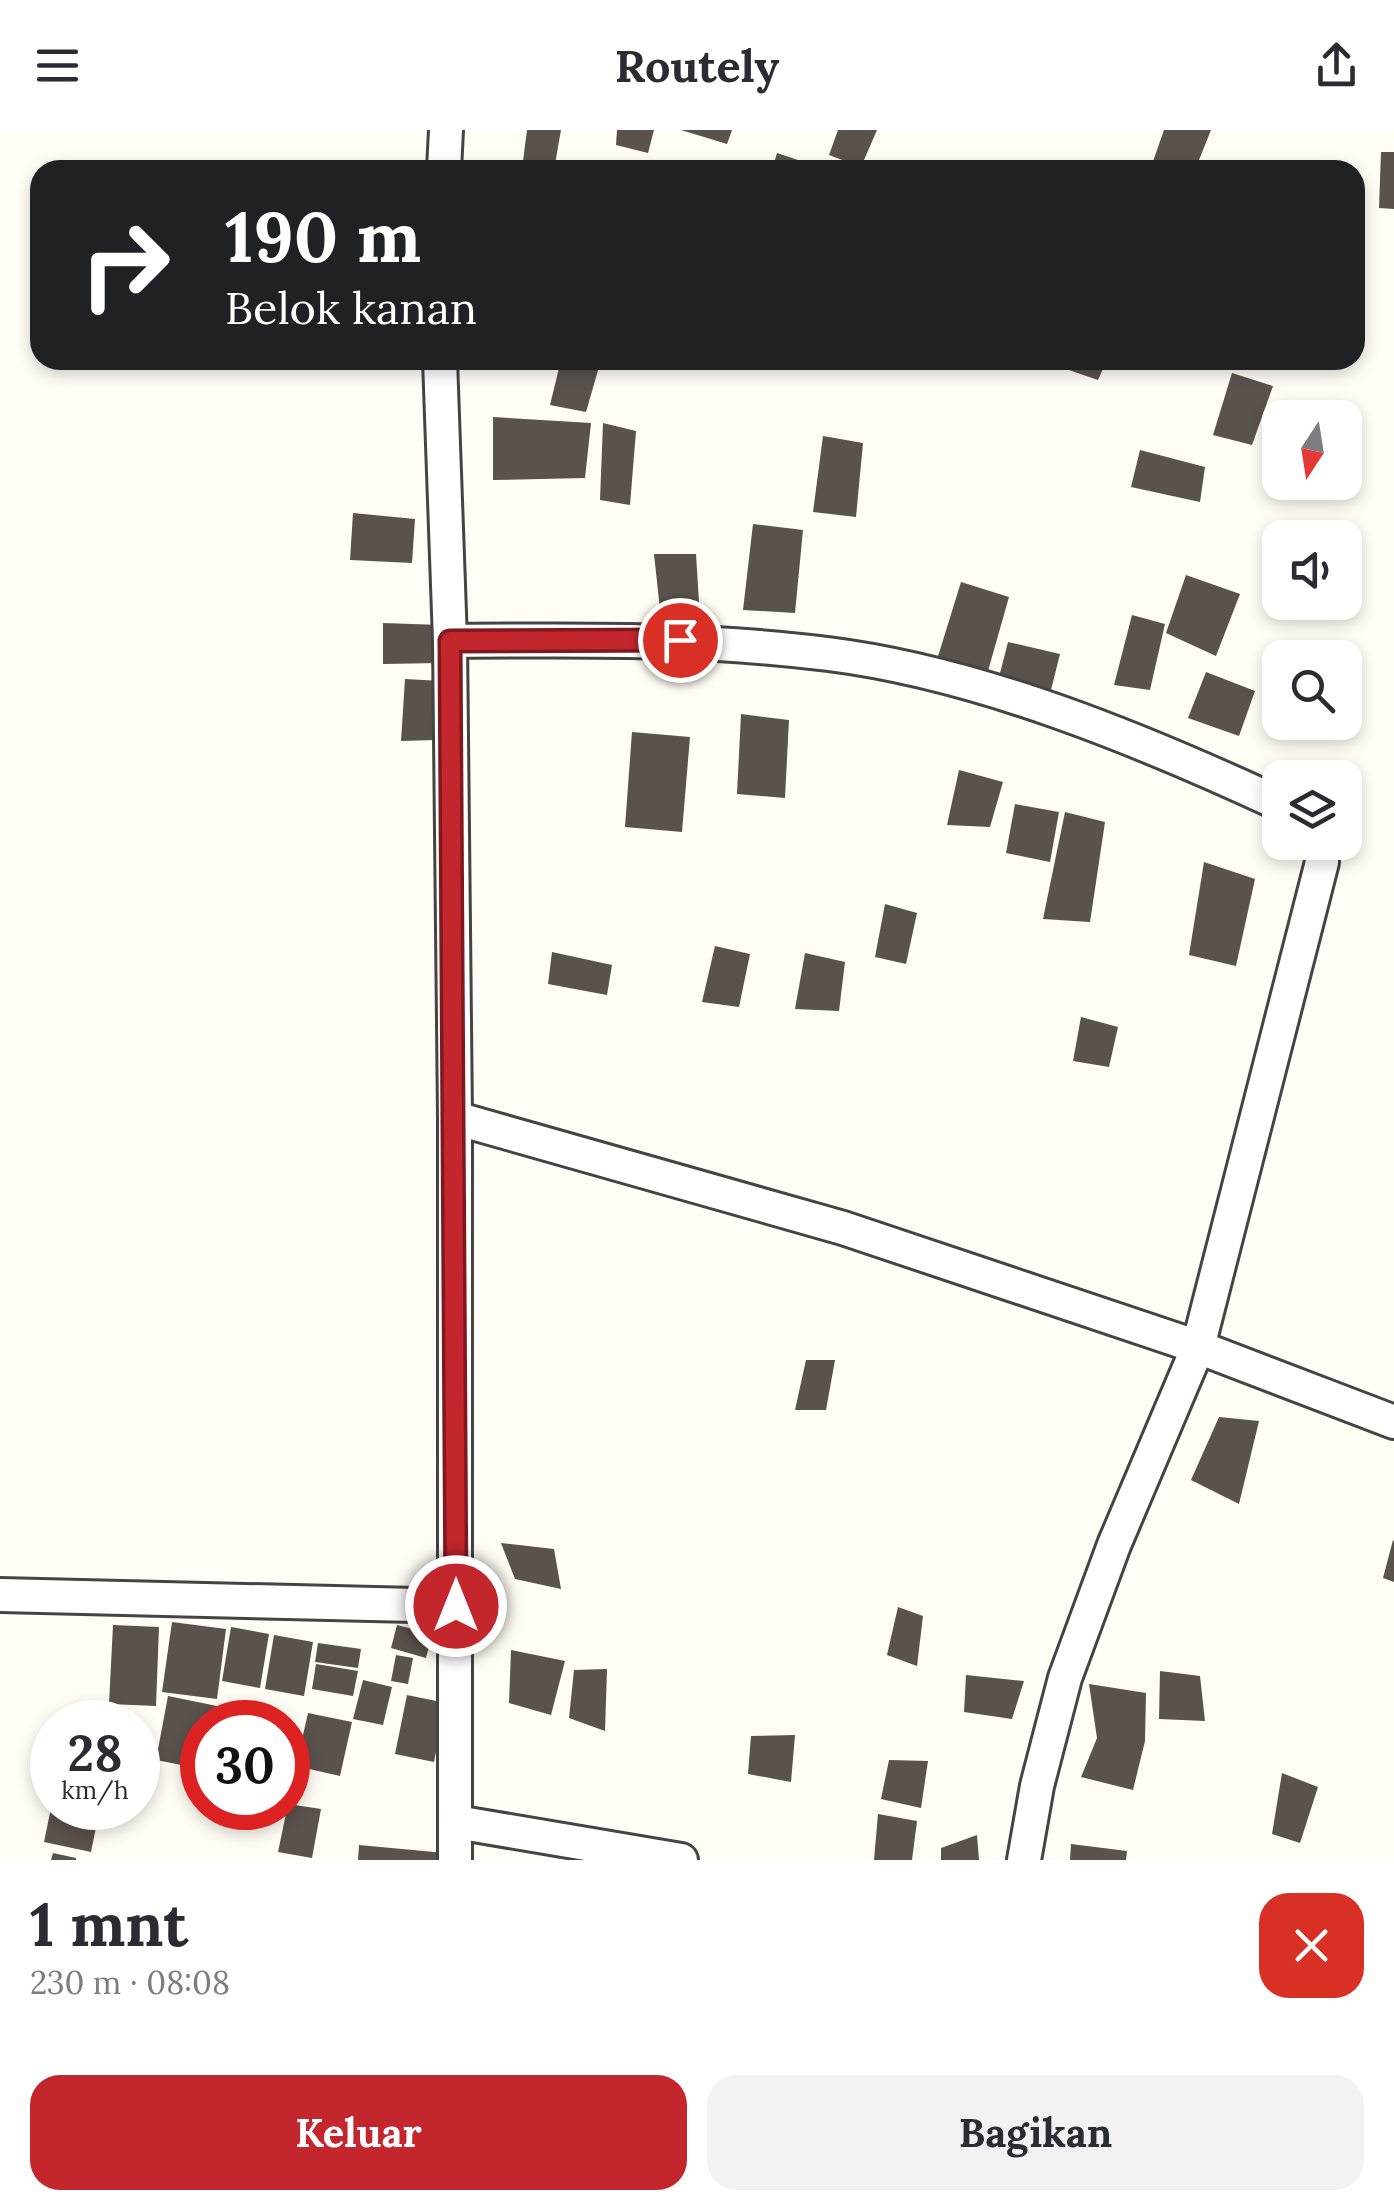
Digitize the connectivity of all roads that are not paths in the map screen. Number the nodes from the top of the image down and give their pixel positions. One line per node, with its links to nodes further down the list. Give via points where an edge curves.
1 (446, 130): 2 (street)
2 (444, 160)
3 (440, 370): 4 (street)
4 (450, 641): 5 (street, via 680,640 832,654 1035,704); 7 (street)
5 (1262, 797)
6 (1322, 860): 8 (street)
7 (455, 1118): 8 (street, via 843,1228); 11 (street)
8 (1198, 1347): 9 (street); 15 (street, via 1065,1678)
9 (1394, 1422)
10 (0, 1594): 11 (street)
11 (456, 1606): 12 (street)
12 (456, 1822): 13 (street); 14 (street)
13 (455, 1860)
14 (682, 1860)
15 (1024, 1860)

